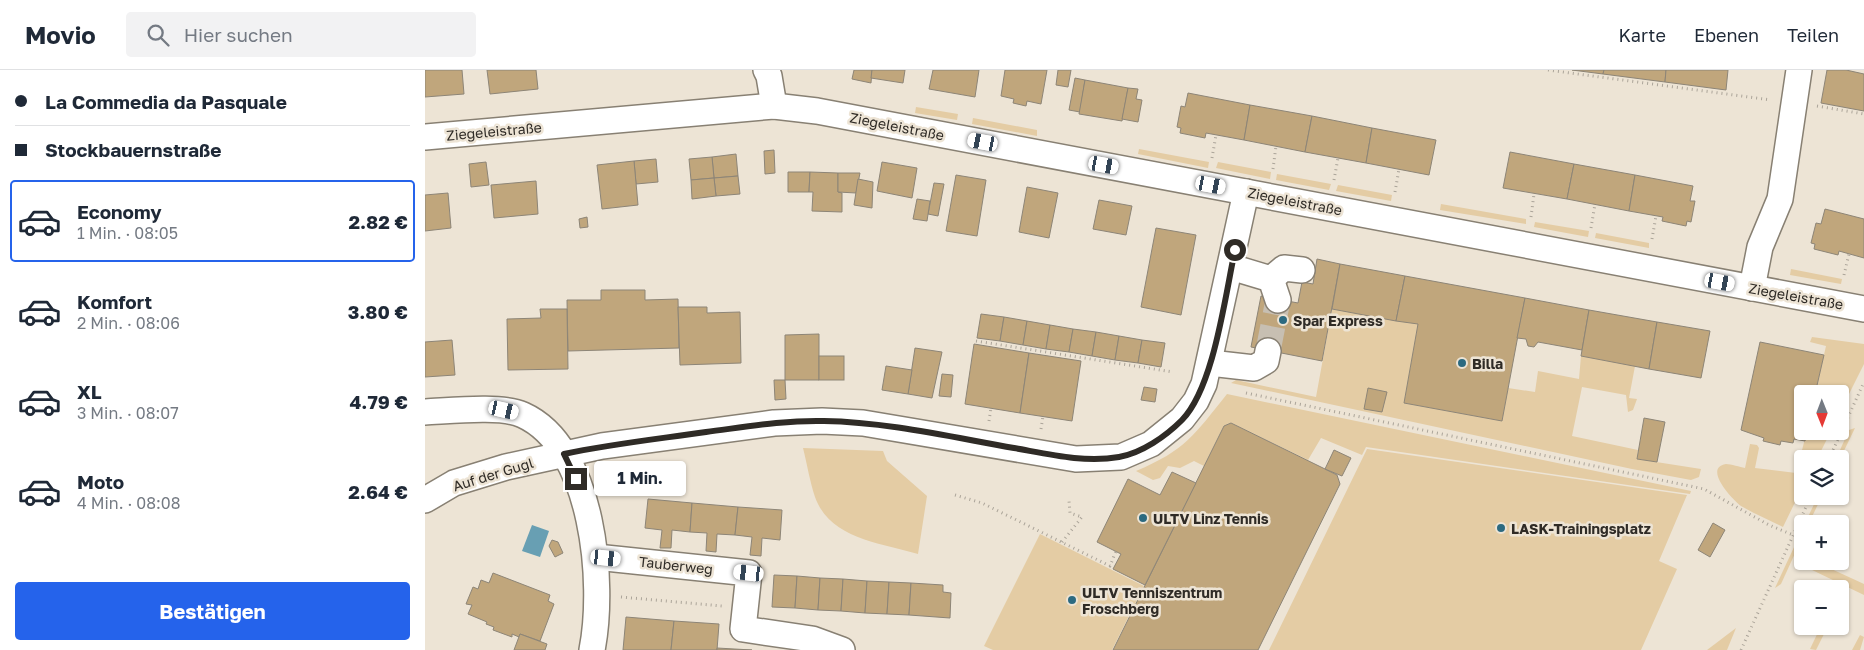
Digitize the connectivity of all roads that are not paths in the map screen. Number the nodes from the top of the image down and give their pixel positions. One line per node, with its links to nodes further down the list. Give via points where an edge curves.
1 (766, 70): 3 (street)
2 (1799, 70): 8 (street, via 1780,199 1759,247)
3 (774, 106): 4 (street, Ziegeleistraße); 5 (street, Ziegeleistraße, via 817,111)
4 (425, 137)
5 (1246, 192): 6 (street, Auf der Gugl); 8 (street, Ziegeleistraße)
6 (1231, 268): 7 (street, via 1275,289 1284,268); 11 (street, Auf der Gugl)
7 (1302, 270)
8 (1751, 288): 9 (street, Ziegeleistraße)
9 (1864, 309)
10 (1268, 351): 11 (street, via 1266,361 1254,368)
11 (1210, 363): 13 (street, Auf der Gugl, via 1196,401 1182,419 1151,444 1121,456 1076,459 863,423 822,421 774,423)
12 (425, 412): 13 (street, via 504,410 523,414 550,436)
13 (564, 454): 14 (street, Auf der Gugl, via 506,467 454,484); 15 (street, via 582,492)
14 (425, 500)
15 (596, 556): 16 (street, via 597,595); 17 (street, Tauberweg, via 749,573 743,630 812,639)
16 (592, 650)
17 (842, 650)

